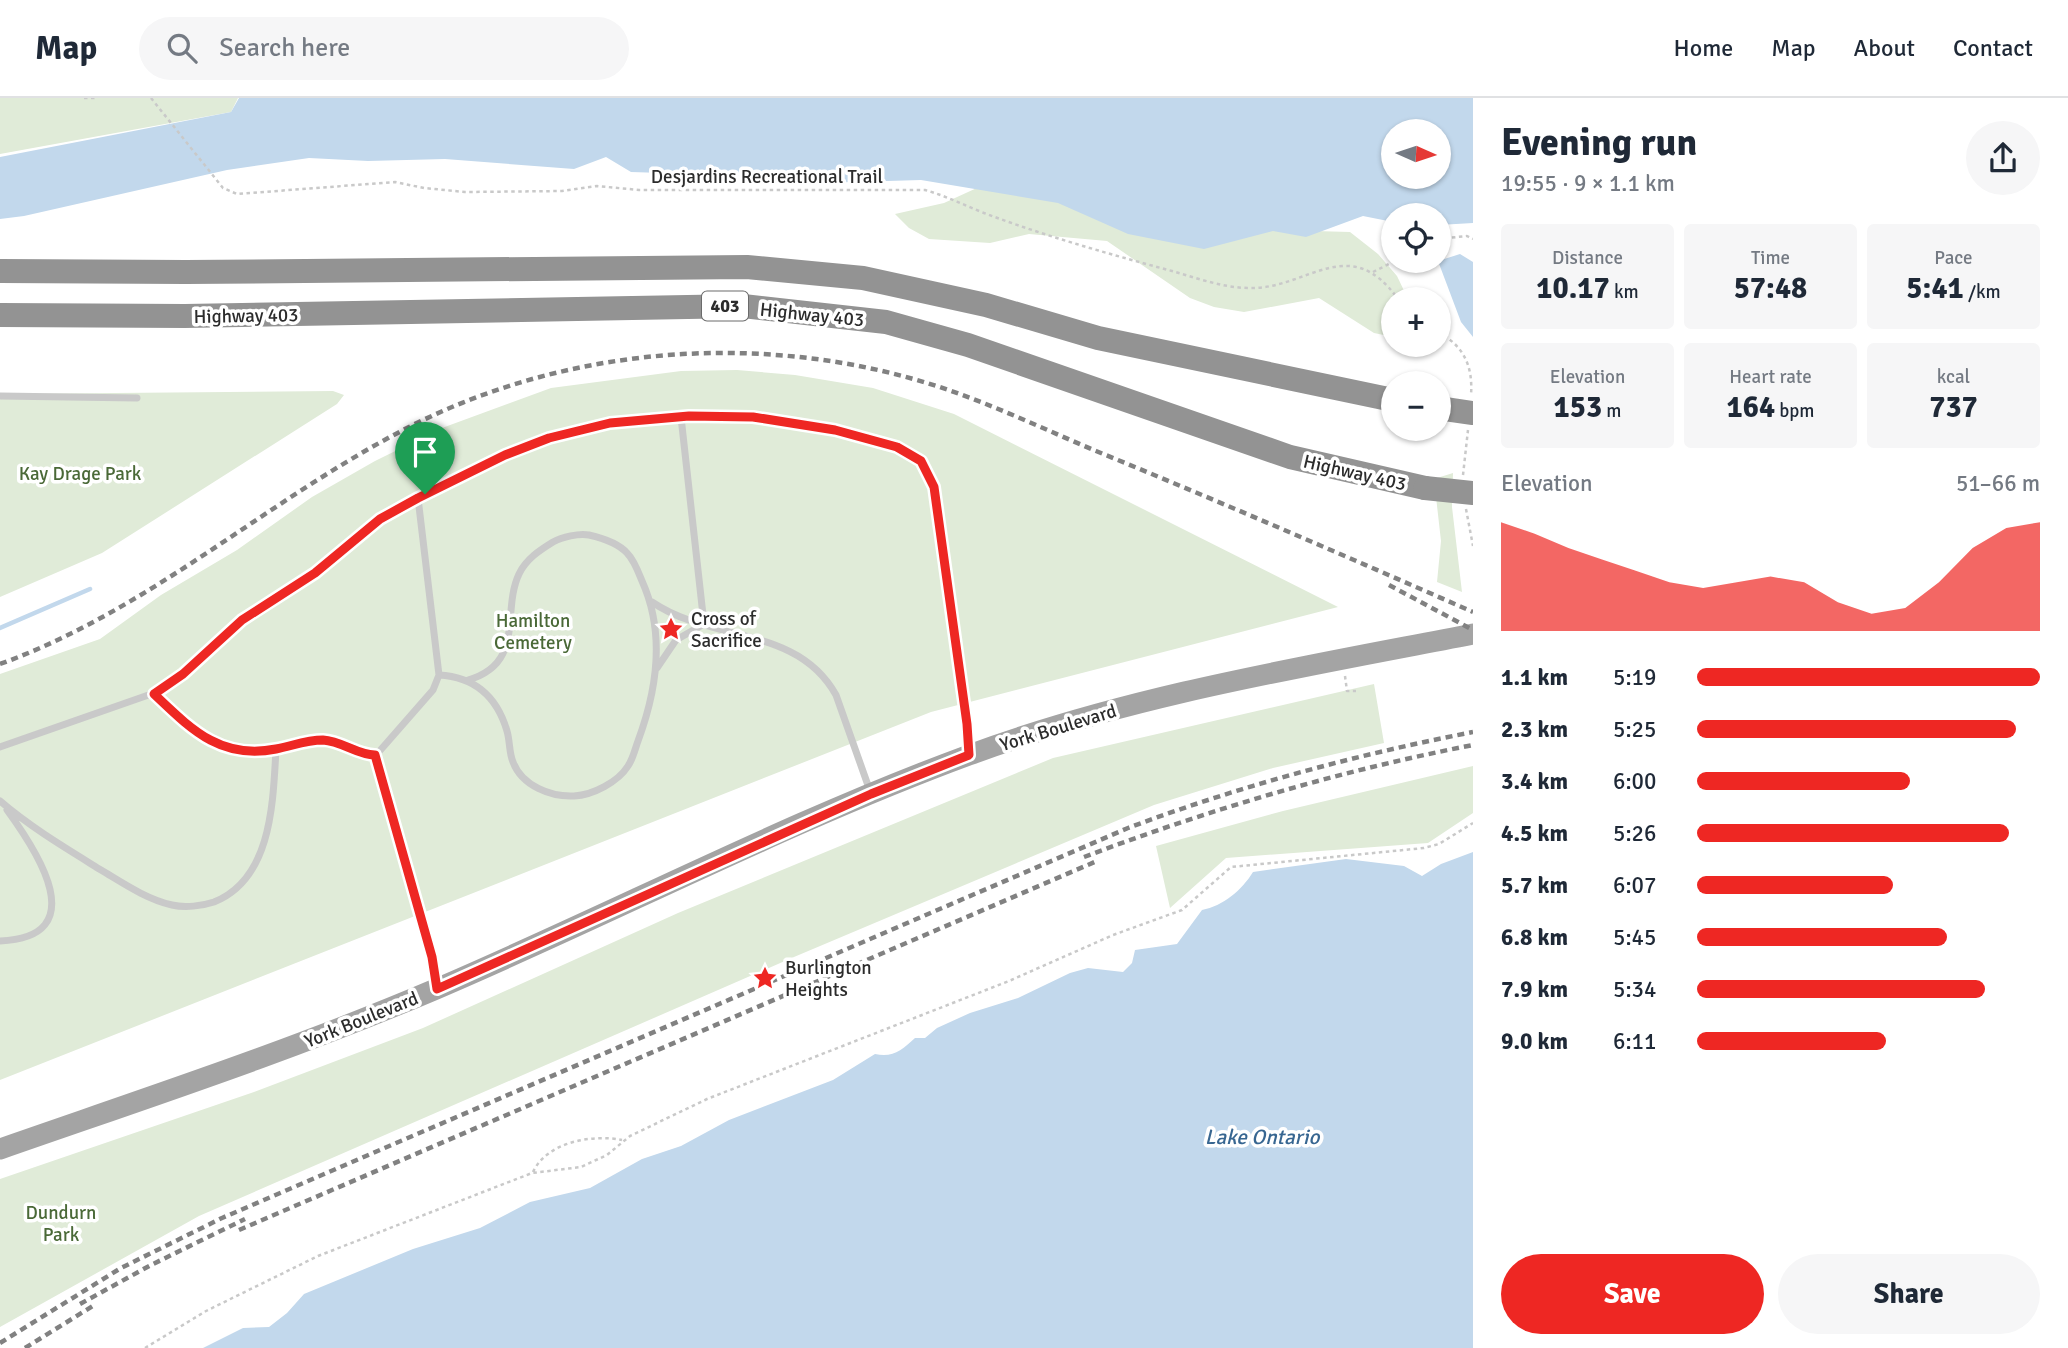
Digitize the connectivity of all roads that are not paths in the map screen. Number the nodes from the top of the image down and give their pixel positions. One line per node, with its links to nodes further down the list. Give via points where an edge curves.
1 (0, 271): 4 (highway, Highway 403 / 403, via 747,267 837,275 986,305 1112,341)
2 (0, 315): 9 (highway, Highway 403 / 403, bridge, via 743,306 886,321 1290,457 1424,488)
3 (0, 396): 5 (lane)
4 (1381, 397)
5 (137, 398)
6 (1451, 409): 7 (highway, bridge)
7 (1471, 410)
8 (681, 417): 10 (lane, via 610,423 549,438); 12 (lane); 21 (lane, via 753,417 835,430 897,447 921,461 934,487)
9 (1467, 489)
10 (418, 498): 15 (lane); 17 (lane, via 380,519 315,573 242,620)
11 (652, 602): 12 (lane); 14 (lane); 16 (lane, via 635,565 617,545 586,534 560,538 537,551 519,572 507,645 494,666)
12 (704, 624): 14 (lane, via 676,640); 22 (lane, via 790,650 811,663 836,695)
13 (1473, 634): 21 (main road, York Boulevard, via 1262,673 1142,701)
14 (655, 672): 16 (lane, via 647,718 628,766 603,788 575,796 547,793 524,780 513,763 500,713 484,690)
15 (439, 675): 16 (lane); 20 (lane, via 433,690)
16 (468, 680)
17 (154, 694): 18 (lane); 19 (lane, via 212,743 243,752)
18 (0, 747)
19 (276, 749): 20 (lane, via 306,740 327,740); 23 (lane, via 273,807 259,858 237,889 204,905 174,906 142,894)
20 (375, 755): 25 (lane)
21 (969, 755): 22 (main road, York Boulevard)
22 (871, 794): 25 (main road, York Boulevard)
23 (1, 801): 24 (lane, via 26,836 51,886 53,909 37,931)
24 (0, 941)
25 (437, 989): 26 (main road, York Boulevard, via 328,1034)
26 (0, 1149)

